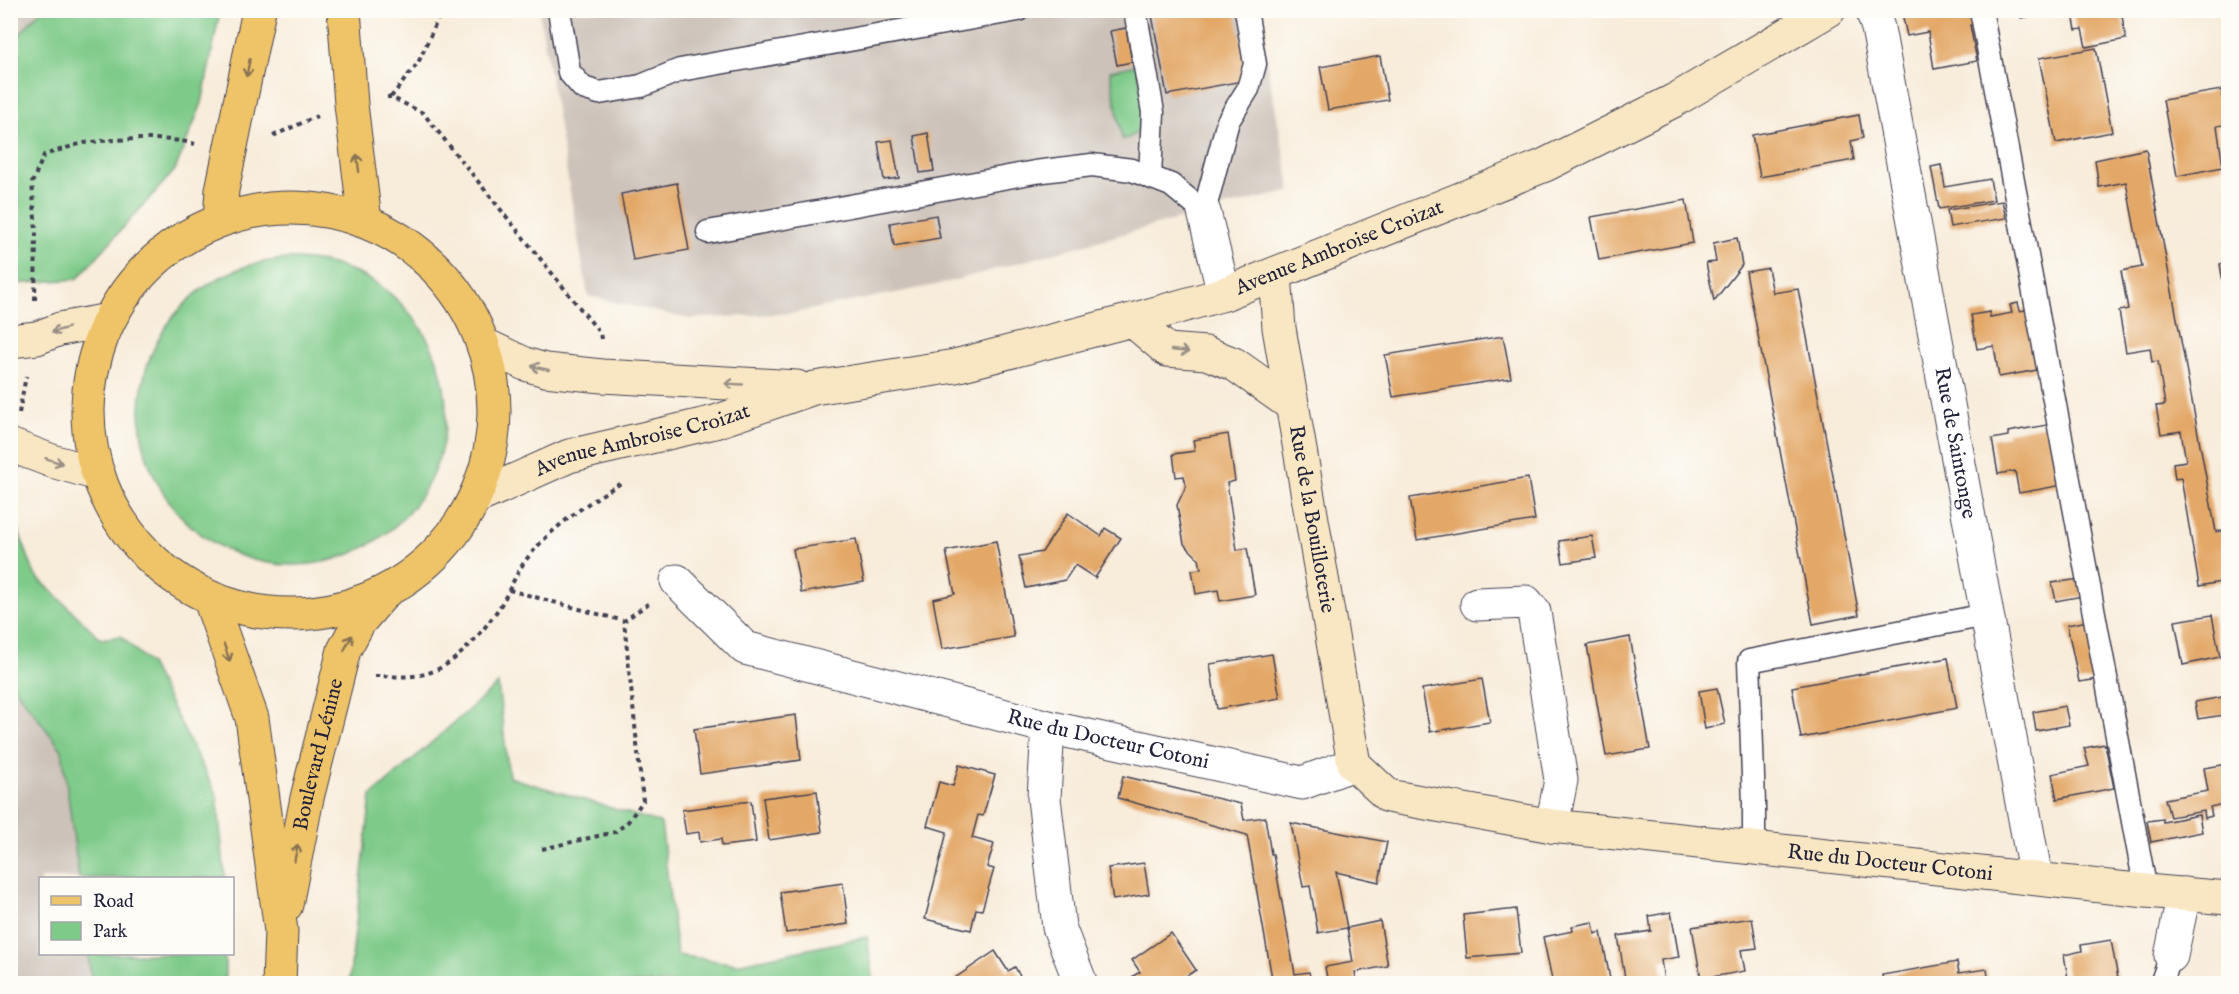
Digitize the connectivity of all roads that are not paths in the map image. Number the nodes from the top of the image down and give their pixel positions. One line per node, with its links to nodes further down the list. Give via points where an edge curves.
1 (259, 10): 12 (main road, one-way to 12, via 222,190)
2 (344, 10): 13 (main road, one-way to 2)
3 (559, 10): 4 (lane, via 569,72 583,88 599,93 641,86 680,70)
4 (1018, 10)
5 (1135, 10): 10 (lane, via 1154,112)
6 (1246, 10): 11 (lane, via 1255,64 1248,89 1228,121)
7 (1829, 10): 15 (main road, Avenue Ambroise Croizat, via 1675,100 1545,165)
8 (1872, 10): 30 (street, Rue de Saintonge)
9 (1981, 10): 36 (lane)
10 (1150, 177): 11 (lane, via 1171,185); 14 (lane, via 1132,170 1092,165 1035,172)
11 (1204, 212): 16 (street)
12 (220, 220): 13 (main road, via 257,210 296,207); 17 (main road, via 158,257 130,286)
13 (365, 221): 20 (main road, via 403,241 437,270 464,304)
14 (708, 232)
15 (1275, 274): 16 (main road, Avenue Ambroise Croizat); 22 (main road, Rue de la Bouilloterie)
16 (1224, 294): 18 (main road, Avenue Ambroise Croizat)
17 (109, 320): 19 (main road, one-way to 19); 24 (main road, via 96,354 89,390 89,433)
18 (1132, 320): 21 (main road, Avenue Ambroise Croizat, via 955,366); 22 (main road, one-way to 22, via 1167,350 1206,353 1234,364)
19 (10, 341)
20 (483, 344): 21 (main road, Avenue Ambroise Croizat, one-way to 20, via 545,370); 25 (main road, via 492,380 494,418 489,459)
21 (814, 388): 25 (main road, Avenue Ambroise Croizat, via 715,422 569,456)
22 (1292, 405): 32 (main road, Rue de la Bouilloterie)
23 (14, 430): 24 (main road, one-way to 24, via 52,460)
24 (98, 474): 28 (main road, via 116,514 142,549 173,577)
25 (475, 498): 27 (main road, via 455,532 431,559)
26 (677, 581): 31 (street, Rue du Docteur Cotoni, via 745,648)
27 (387, 591): 28 (main road, via 341,608 306,614 259,612); 39 (main road, Boulevard Lénine, one-way to 27, via 307,798 344,650 359,622)
28 (209, 597): 39 (main road, Boulevard Lénine, one-way to 39, via 252,718)
29 (1478, 604): 33 (street, via 1526,602 1534,612 1561,780)
30 (1986, 615): 34 (lane, via 1749,661); 35 (street, Rue de Saintonge)
31 (1048, 727): 32 (street, Rue du Docteur Cotoni, via 1302,783); 42 (street, via 1044,798 1059,927)
32 (1354, 764): 33 (main road, Rue du Docteur Cotoni, via 1388,796)
33 (1552, 826): 34 (main road, Rue du Docteur Cotoni)
34 (1754, 849): 35 (main road, Rue du Docteur Cotoni)
35 (2036, 878): 36 (main road, Rue du Docteur Cotoni)
36 (2146, 891): 37 (main road, Rue du Docteur Cotoni)
37 (2184, 894): 38 (main road, Rue du Docteur Cotoni); 40 (street)
38 (2229, 898)
39 (280, 931): 41 (main road, Boulevard Lénine)
40 (2166, 970)
41 (279, 984)
42 (1081, 984)

